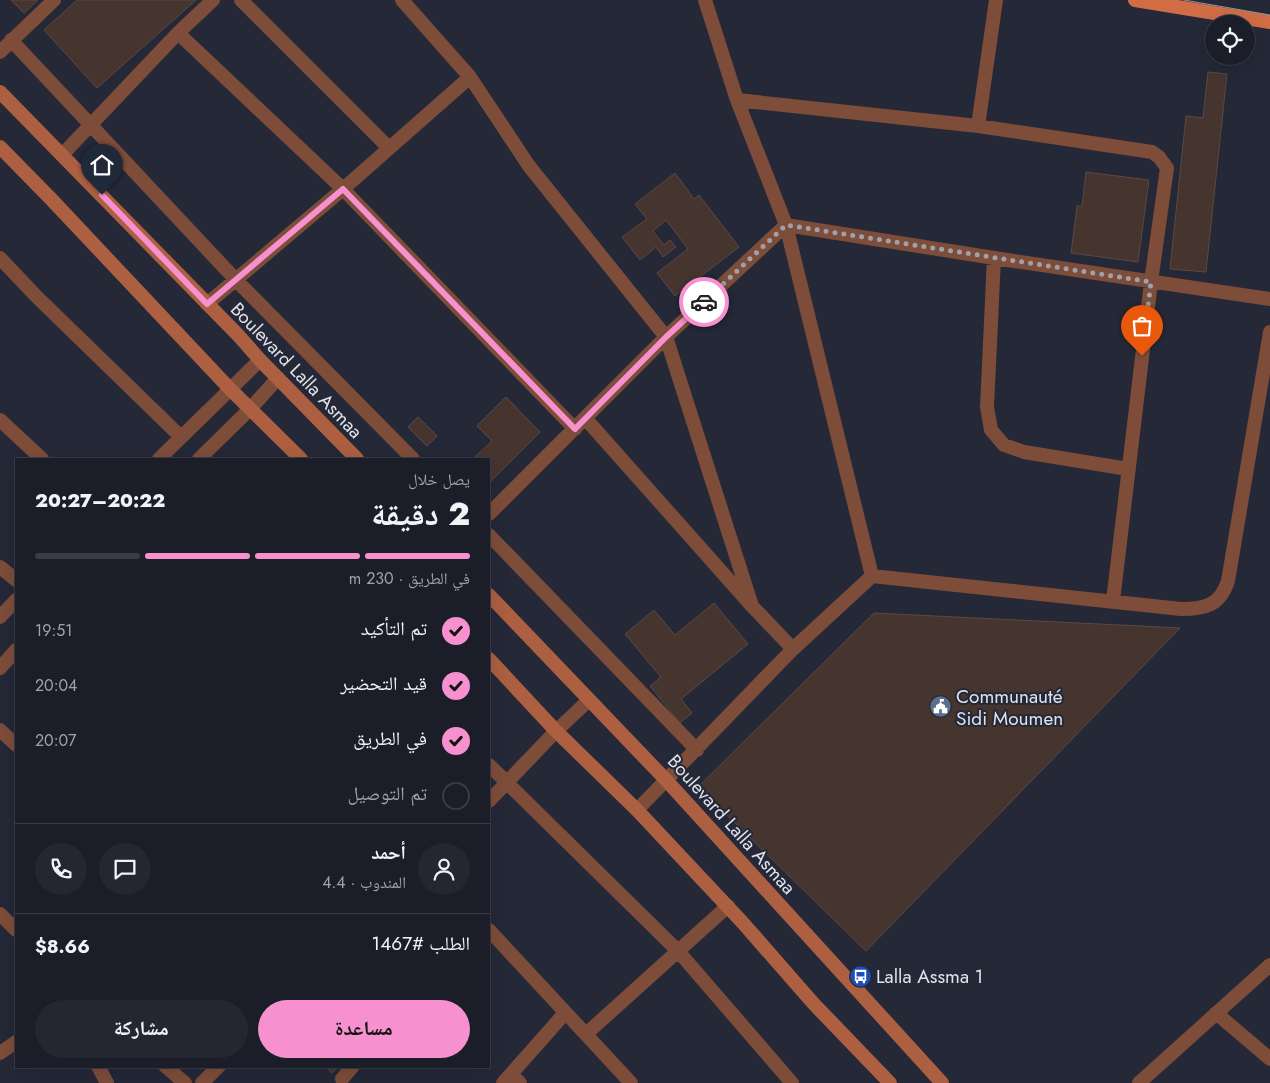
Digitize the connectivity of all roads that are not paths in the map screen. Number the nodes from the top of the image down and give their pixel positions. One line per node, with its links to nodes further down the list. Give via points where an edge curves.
1 (54, 0): 10 (street)
2 (213, 0): 9 (street)
3 (242, 0): 18 (street)
4 (402, 0): 12 (street)
5 (706, 0): 14 (street)
6 (996, 0): 16 (street)
7 (1135, 0): 8 (main road)
8 (1270, 22)
9 (178, 33): 15 (street); 20 (street)
10 (11, 40): 11 (street); 15 (street)
11 (0, 52)
12 (470, 76): 18 (street); 29 (street, via 529,166)
13 (0, 92): 19 (main road, Boulevard Lalla Asmaa)
14 (737, 100): 16 (street); 21 (street)
15 (90, 125): 19 (street); 24 (street)
16 (978, 126): 25 (street, via 1152,152 1159,157 1167,168)
17 (0, 146): 32 (main road)
18 (389, 148): 20 (street)
19 (63, 154): 27 (main road, Boulevard Lalla Asmaa)
20 (343, 189): 24 (street); 36 (street)
21 (786, 225): 23 (street); 29 (street); 48 (street)
22 (0, 258): 37 (street)
23 (994, 258): 25 (street); 44 (street, via 987,407 991,430 1004,445 1024,452)
24 (236, 280): 27 (street); 43 (street)
25 (1151, 282): 26 (street); 44 (street)
26 (1270, 299)
27 (207, 304): 30 (main road, Boulevard Lalla Asmaa)
28 (1270, 332): 52 (street, via 1224,593 1209,606 1196,609)
29 (666, 337): 34 (street); 53 (street)
30 (260, 360): 31 (main road, Boulevard Lalla Asmaa); 32 (street)
31 (278, 378): 33 (street); 42 (main road, Boulevard Lalla Asmaa)
32 (230, 389): 33 (main road); 37 (street)
33 (250, 410): 40 (street); 41 (main road)
34 (584, 418): 36 (street); 53 (street)
35 (0, 420): 38 (street)
36 (575, 429): 45 (street)
37 (182, 437): 39 (street)
38 (41, 458)
39 (160, 458)
40 (201, 458)
41 (300, 458)
42 (356, 458)
43 (412, 458)
44 (1128, 469): 52 (street)
45 (490, 513)
46 (490, 537): 63 (street)
47 (0, 567): 49 (street)
48 (872, 576): 52 (street); 55 (street)
49 (15, 579)
50 (490, 597): 59 (main road, Boulevard Lalla Asmaa)
51 (15, 601): 54 (street)
52 (1113, 601)
53 (752, 606): 55 (street)
54 (0, 618)
55 (793, 649): 63 (street)
56 (15, 651): 58 (street)
57 (490, 660): 61 (main road)
58 (0, 668)
59 (589, 700): 61 (street); 65 (main road, Boulevard Lalla Asmaa)
60 (0, 730): 62 (street)
61 (556, 731): 66 (street); 68 (main road)
62 (15, 744)
63 (697, 750): 65 (street)
64 (490, 767): 66 (street)
65 (667, 780): 68 (street); 93 (main road, Boulevard Lalla Asmaa)
66 (506, 783): 67 (street); 73 (street)
67 (490, 800)
68 (638, 810): 69 (main road)
69 (728, 906): 73 (street); 87 (main road)
70 (0, 914): 71 (street)
71 (15, 929)
72 (490, 931): 75 (street)
73 (678, 951): 77 (street); 92 (street)
74 (1270, 965): 76 (street)
75 (565, 1013): 77 (street); 86 (street)
76 (1216, 1013): 80 (street); 94 (street)
77 (586, 1034): 91 (street)
78 (15, 1043): 79 (street)
79 (0, 1053)
80 (1270, 1058)
81 (99, 1068): 88 (street)
82 (167, 1068): 89 (street)
83 (217, 1068): 90 (street)
84 (351, 1068): 85 (street)
85 (342, 1078)
86 (512, 1080)
87 (884, 1081)
88 (107, 1083)
89 (184, 1083)
90 (202, 1083)
91 (631, 1083)
92 (792, 1083)
93 (942, 1083)
94 (1139, 1083)

